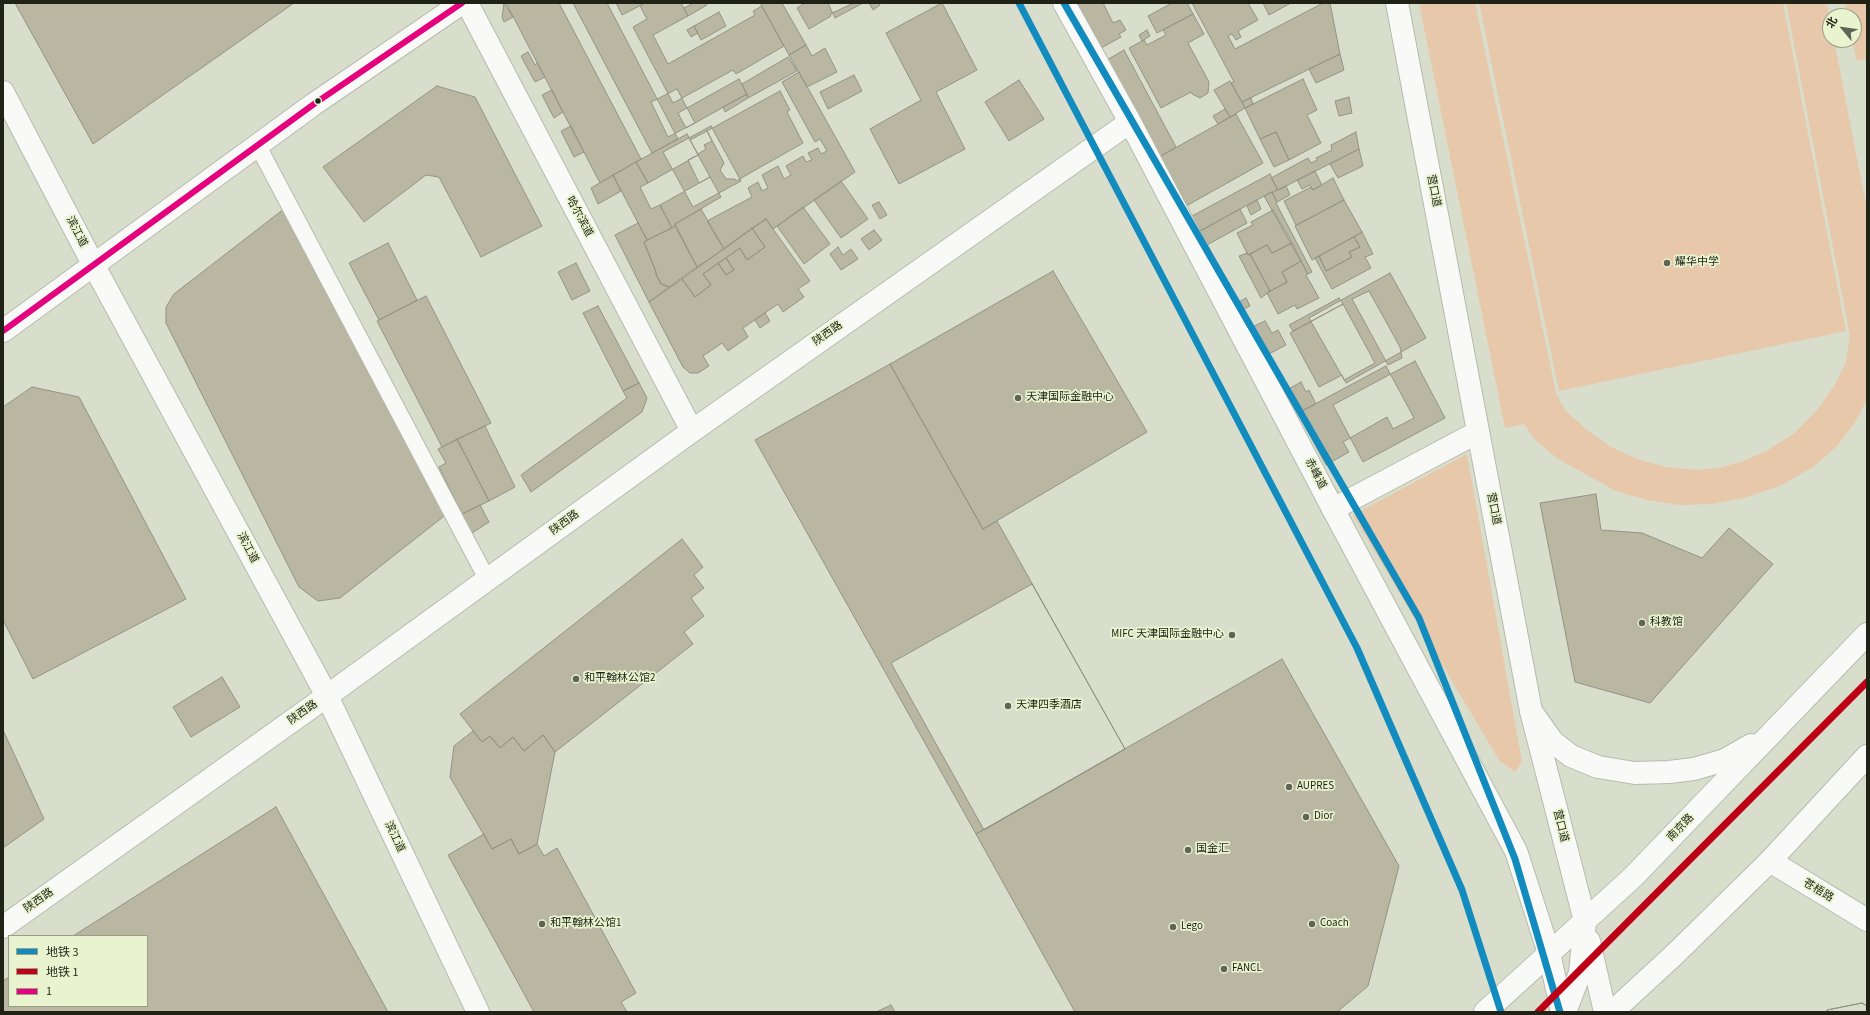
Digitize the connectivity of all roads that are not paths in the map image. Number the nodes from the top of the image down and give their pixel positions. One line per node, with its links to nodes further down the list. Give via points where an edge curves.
1 (462, 3): 7 (street, via 314,104)
2 (467, 3): 10 (street, 哈尔滨道)
3 (1064, 3): 6 (street, 赤峰道)
4 (1397, 3): 11 (street, 营口道)
5 (3, 92): 8 (street, 滨江道)
6 (1130, 122): 10 (street, 陕西路); 12 (street, 赤峰道)
7 (258, 146): 8 (street); 13 (lane)
8 (93, 264): 9 (street); 15 (street, 滨江道)
9 (3, 331)
10 (692, 430): 13 (street, 陕西路)
11 (1478, 432): 12 (street); 16 (street, 营口道)
12 (1333, 509): 23 (street, 赤峰道, via 1516,851)
13 (487, 580): 15 (street, 陕西路)
14 (1867, 634): 17 (street, 南京路)
15 (327, 696): 22 (street, 陕西路); 24 (street, 滨江道)
16 (1531, 711): 17 (street, via 1553,742 1571,756 1598,767 1635,773 1694,769 1725,760); 21 (street, 营口道)
17 (1773, 732): 21 (street, 南京路, via 1634,877)
18 (1867, 756): 19 (street)
19 (1770, 862): 20 (street, 苍梧路); 29 (street, via 1674,956)
20 (1867, 920)
21 (1585, 921): 23 (street, 南京路); 27 (street, via 1580,973); 28 (street, 营口道)
22 (3, 927)
23 (1549, 953): 25 (street, 南京路); 26 (street)
24 (478, 1012)
25 (1485, 1012)
26 (1562, 1012)
27 (1565, 1012)
28 (1605, 1012)
29 (1612, 1012)

